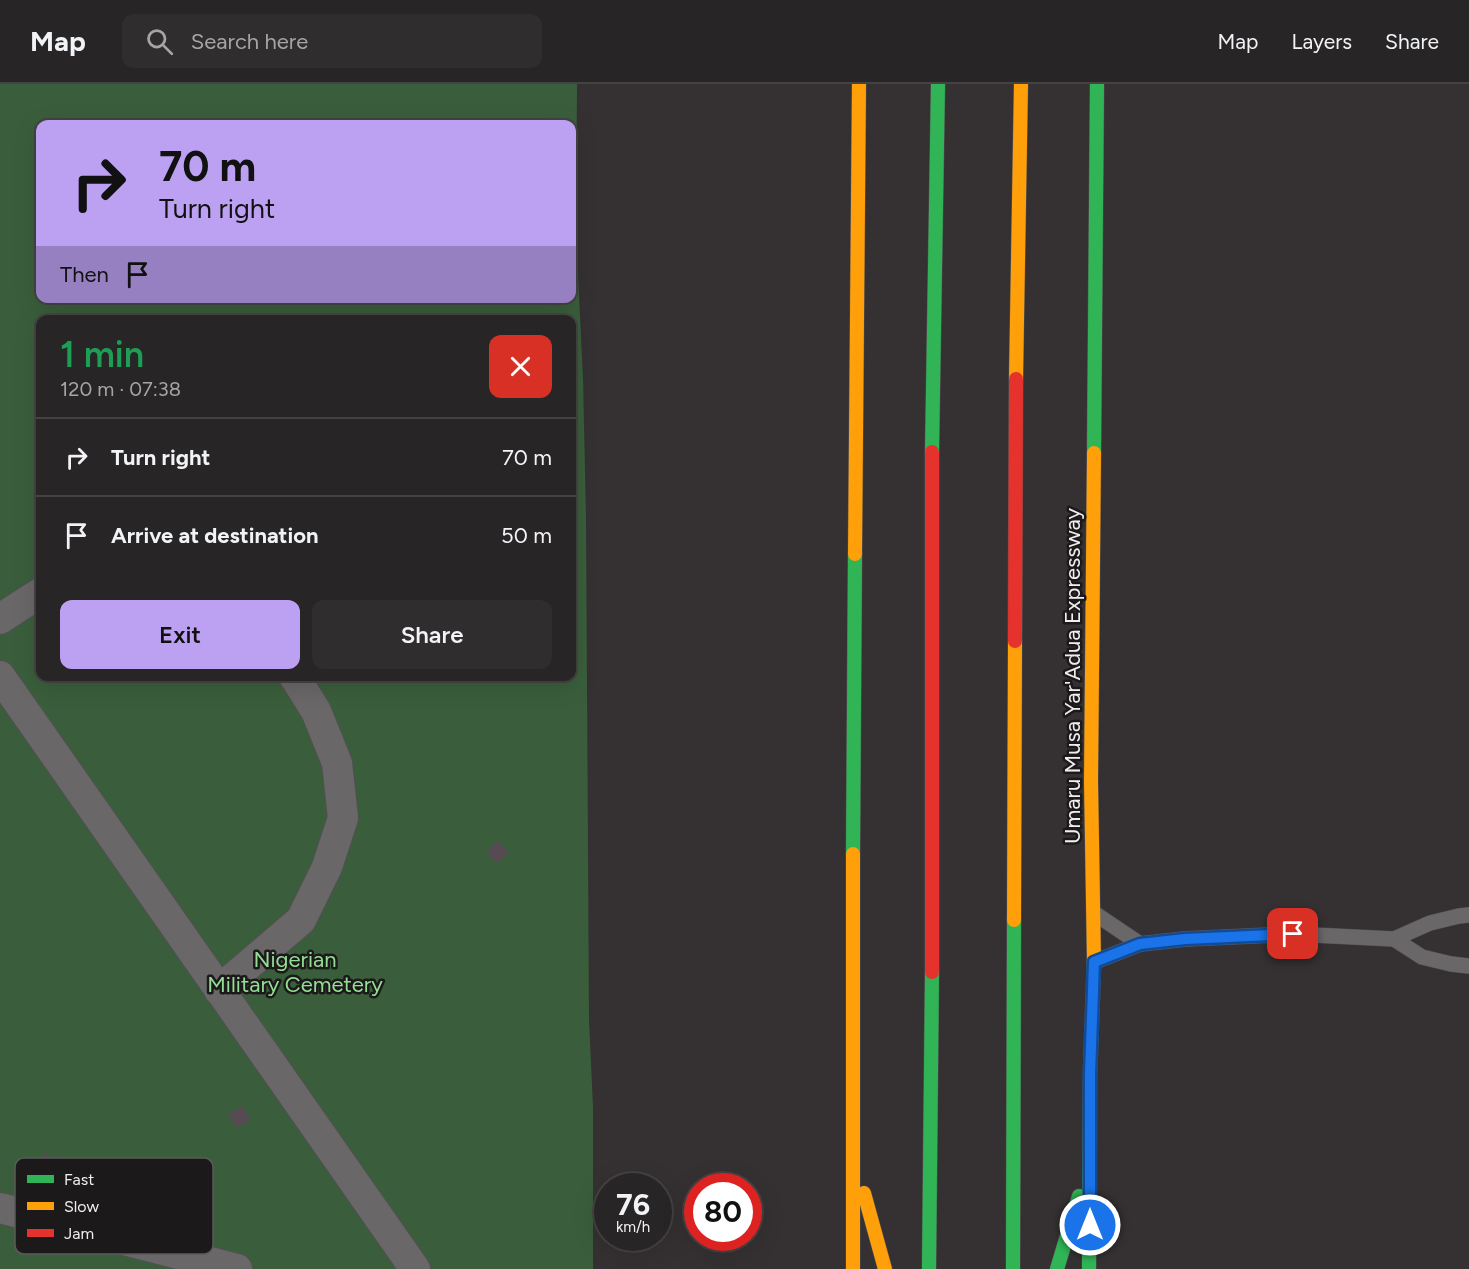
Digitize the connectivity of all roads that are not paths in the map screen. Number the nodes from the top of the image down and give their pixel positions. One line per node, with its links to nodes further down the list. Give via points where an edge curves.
1 (859, 84): 16 (highway)
2 (938, 84): 25 (highway, via 932,416)
3 (1021, 84): 26 (highway, via 1016,343)
4 (1097, 84): 9 (highway, Umaru Musa Yar'Adua Expressway, via 1090,781)
5 (36, 596): 6 (street)
6 (0, 619)
7 (0, 676): 15 (street)
8 (297, 681): 15 (street, via 316,711 337,763 344,818 327,867 301,920)
9 (1094, 913): 12 (lane); 13 (highway, Umaru Musa Yar'Adua Expressway)
10 (1469, 915): 11 (lane, via 1430,923)
11 (1394, 939): 12 (lane, via 1293,934); 14 (lane, via 1422,957)
12 (1140, 944): 13 (lane)
13 (1094, 962): 17 (highway, Umaru Musa Yar'Adua Expressway)
14 (1469, 966)
15 (219, 990): 22 (street)
16 (852, 1148): 23 (highway); 24 (highway)
17 (1090, 1158): 27 (highway); 28 (highway, Umaru Musa Yar'Adua Expressway)
18 (0, 1208): 19 (street)
19 (15, 1212)
20 (179, 1254): 21 (street)
21 (237, 1269)
22 (415, 1269)
23 (853, 1269)
24 (885, 1269)
25 (929, 1269)
26 (1013, 1269)
27 (1057, 1269)
28 (1089, 1269)

